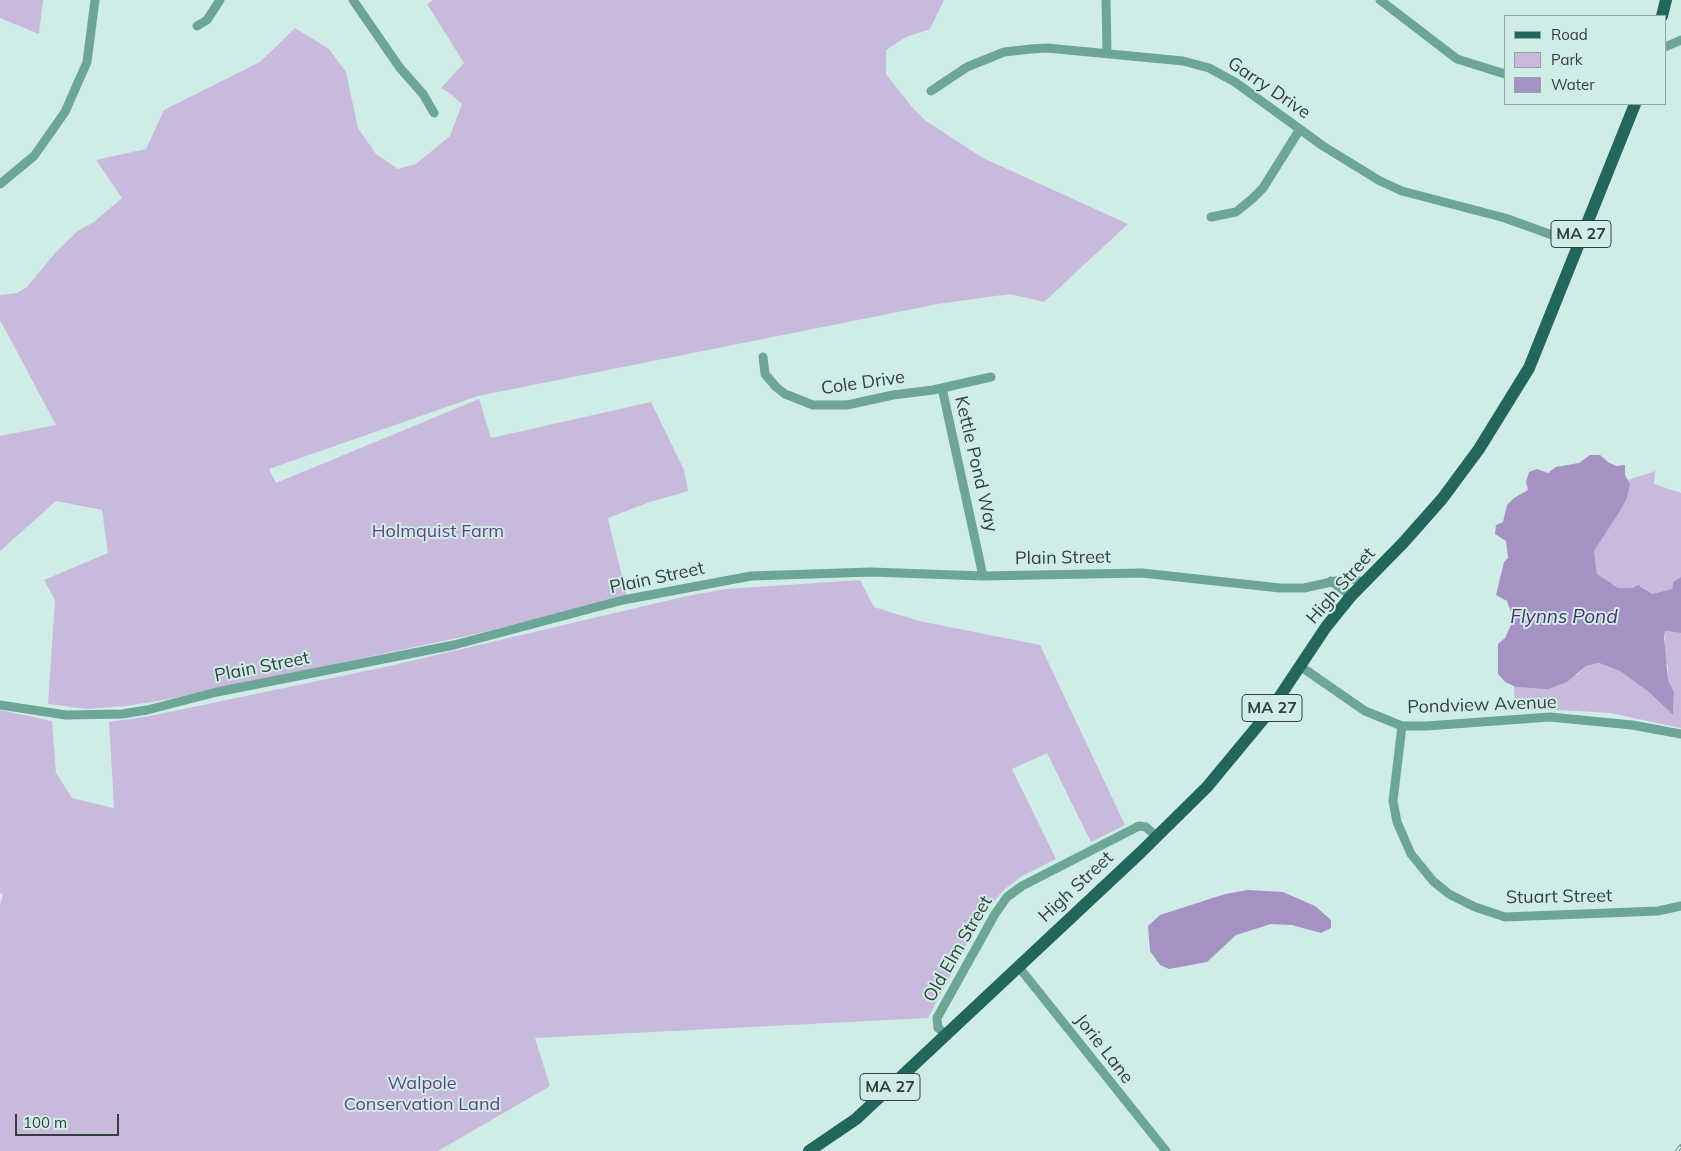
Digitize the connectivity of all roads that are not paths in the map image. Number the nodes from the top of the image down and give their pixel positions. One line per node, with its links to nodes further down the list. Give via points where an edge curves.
1 (95, 0): 17 (street, via 87,62 65,112 34,156)
2 (220, 0): 8 (street, via 206,20)
3 (353, 0): 15 (street)
4 (1106, 0): 11 (street)
5 (1380, 0): 12 (street, via 1458,59)
6 (1666, 0): 7 (main road)
7 (1662, 15)
8 (197, 26)
9 (1681, 40): 10 (street)
10 (1666, 47)
11 (1107, 53): 13 (street, Garry Drive, via 1047,48 1004,52 967,66); 16 (street, Garry Drive, via 1183,61 1209,68 1235,82)
12 (1504, 74)
13 (931, 90)
14 (1632, 105): 19 (main road, High Street / MA 27)
15 (434, 113)
16 (1300, 129): 18 (street, via 1263,188 1252,199 1230,214); 19 (street, Garry Drive, via 1364,173 1402,191 1505,218)
17 (0, 184)
18 (1211, 217)
19 (1577, 244): 25 (main road, High Street / MA 27, via 1532,361 1497,422 1442,499)
20 (763, 357): 22 (street, Cole Drive, via 765,374 776,387 813,405 847,405)
21 (991, 377): 22 (street, Cole Drive)
22 (942, 388): 23 (street, Kettle Pond Way)
23 (983, 576): 24 (street, Plain Street, via 1142,573 1280,588 1304,588); 28 (street, Plain Street, via 871,572 738,577 623,600 429,651 122,714 66,715)
24 (1331, 581): 25 (street, Plain Street, via 1350,578); 26 (street)
25 (1362, 582): 26 (main road, High Street / MA 27)
26 (1351, 596): 27 (main road, High Street / MA 27)
27 (1300, 666): 29 (street, Pondview Avenue, via 1365,711); 31 (main road, High Street / MA 27, via 1228,764)
28 (0, 705)
29 (1402, 726): 30 (street, Pondview Avenue, via 1550,717 1632,725); 32 (street, Stuart Street, via 1393,801 1398,822 1411,854 1433,881 1449,894 1505,917 1658,910)
30 (1681, 734)
31 (1157, 836): 33 (main road, High Street / MA 27); 34 (street, Old Elm Street, via 1146,827 1139,826 1022,886 1007,897 937,1018 938,1028)
32 (1681, 906)
33 (1018, 966): 34 (main road, High Street / MA 27); 36 (street, Jorie Lane)
34 (946, 1034): 35 (main road, MA 27, via 856,1118)
35 (809, 1151)
36 (1166, 1151)

